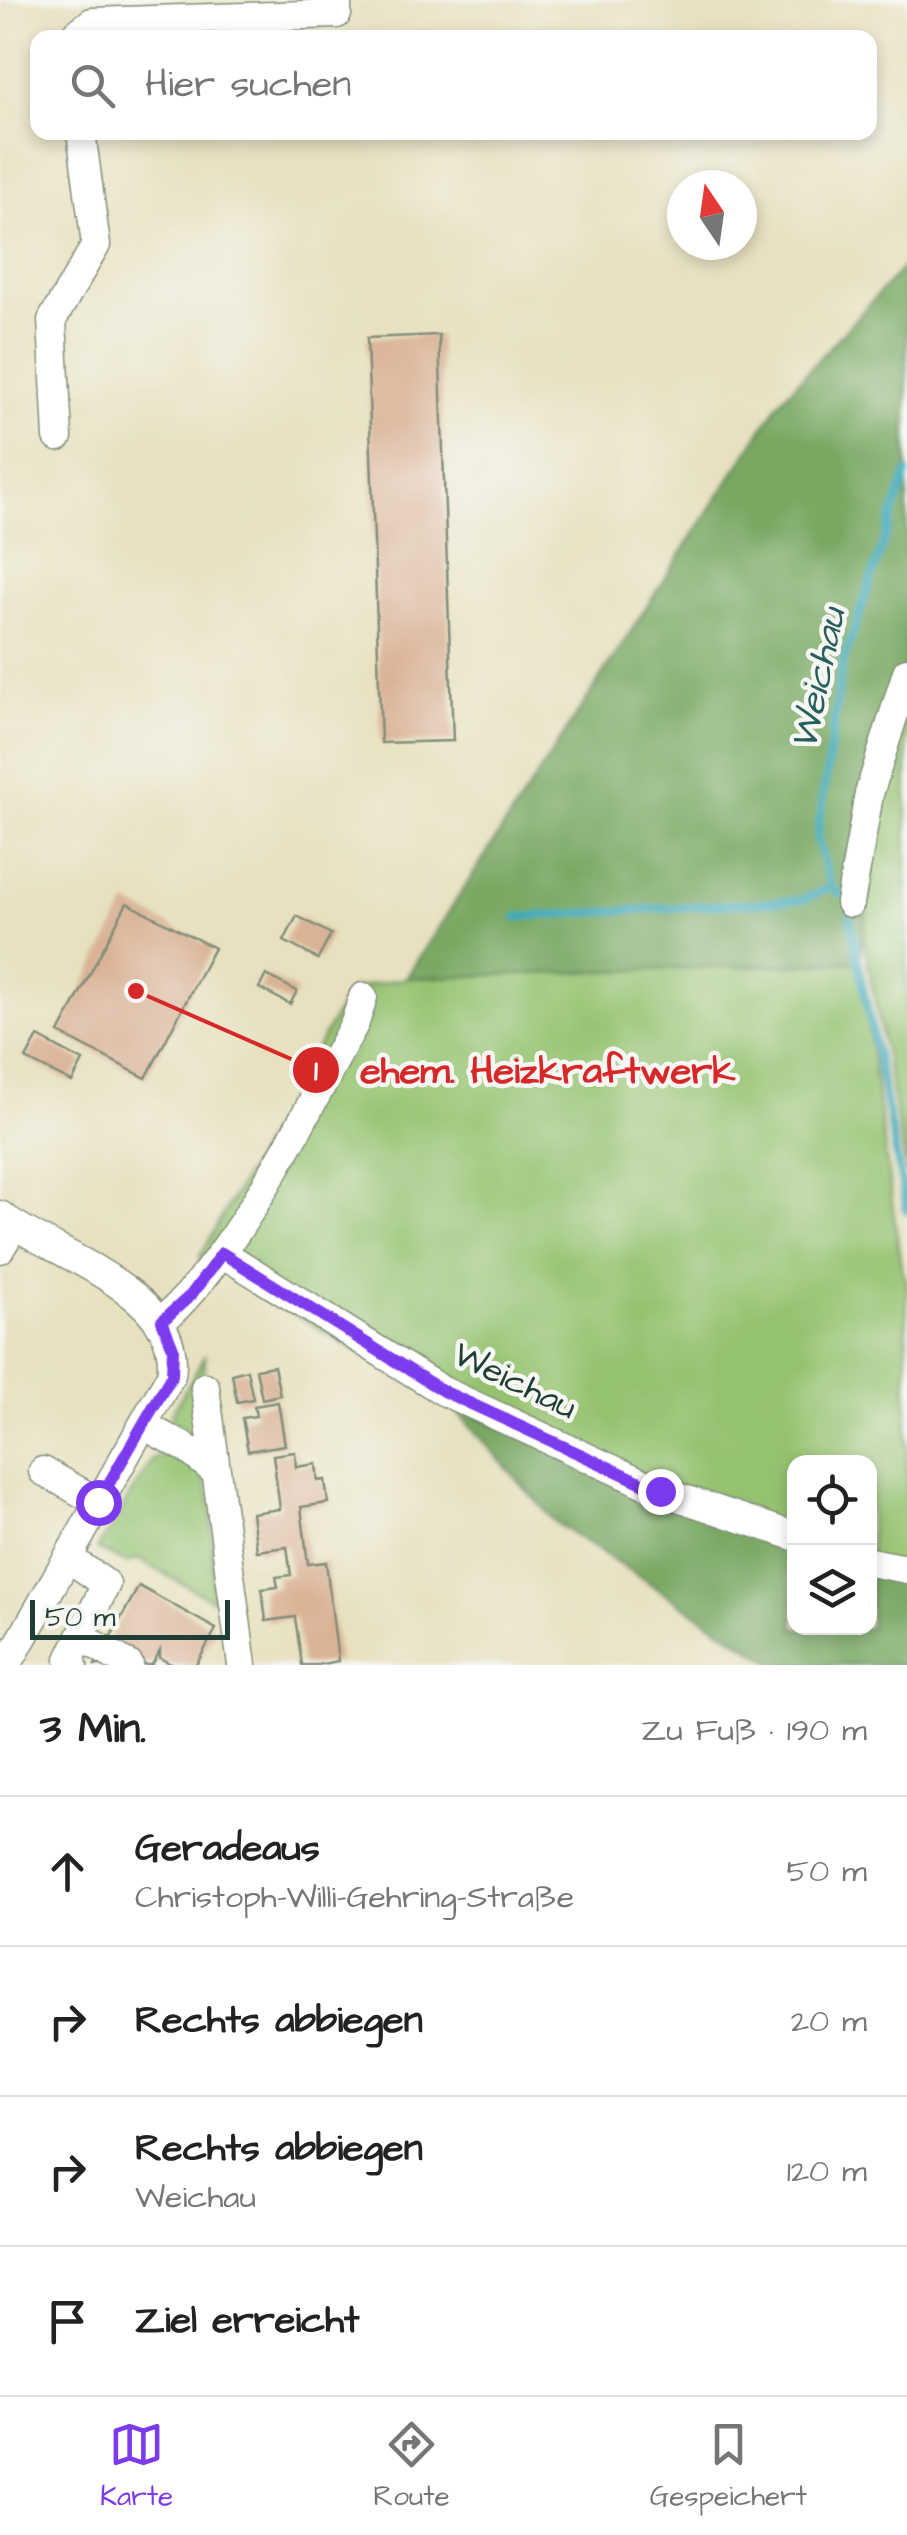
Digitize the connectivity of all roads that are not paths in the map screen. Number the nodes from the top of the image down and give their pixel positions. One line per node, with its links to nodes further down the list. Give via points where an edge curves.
1 (337, 0): 2 (street, via 337,14 92,22)
2 (82, 30)
3 (82, 140): 4 (street, via 96,246 52,320)
4 (58, 437)
5 (907, 672): 6 (street, via 869,794)
6 (850, 903)
7 (363, 996): 9 (street, via 346,1041)
8 (5, 1230): 10 (street, via 139,1298)
9 (222, 1253): 10 (street); 16 (street, Weichau, via 443,1391 660,1491)
10 (162, 1321): 12 (street, via 173,1348 172,1375)
11 (205, 1387): 13 (street)
12 (143, 1425): 13 (street); 15 (street)
13 (213, 1470): 24 (street)
14 (43, 1471): 15 (street)
15 (98, 1502): 17 (street)
16 (787, 1534)
17 (69, 1558): 20 (street, via 106,1584); 21 (street)
18 (877, 1563): 19 (street)
19 (907, 1569)
20 (82, 1636): 22 (street); 23 (street)
21 (17, 1657)
22 (73, 1665)
23 (130, 1665)
24 (242, 1665)

